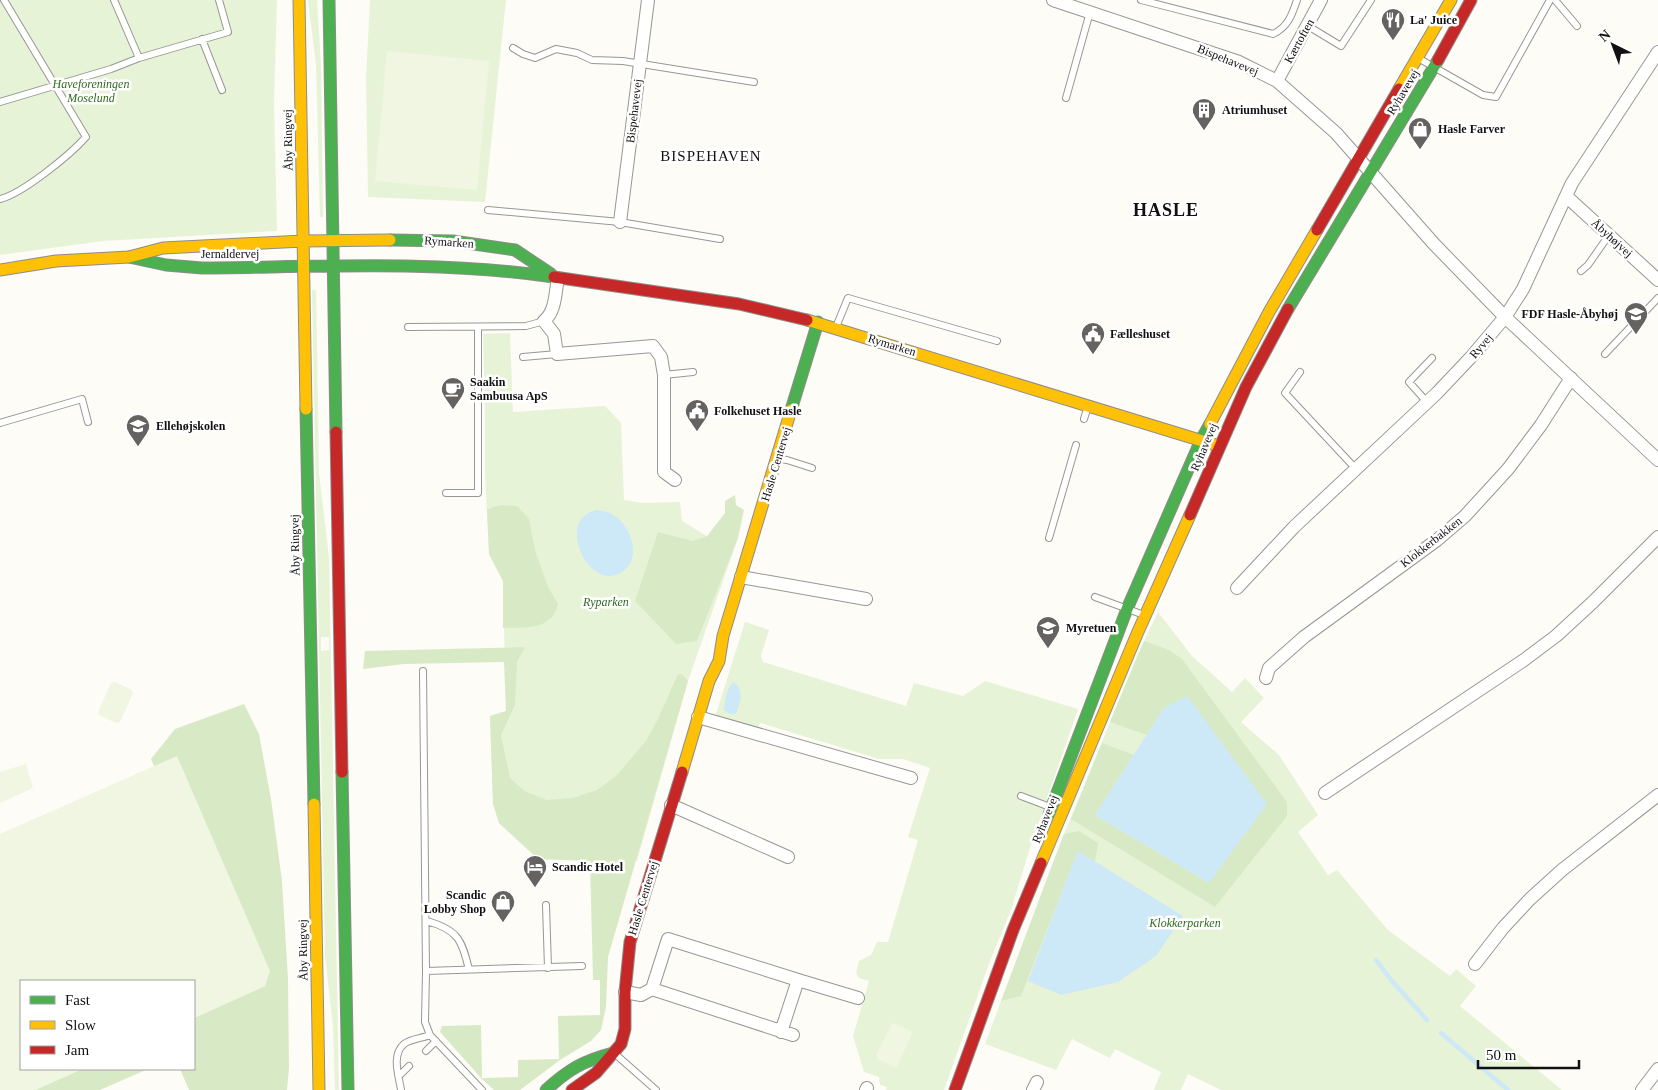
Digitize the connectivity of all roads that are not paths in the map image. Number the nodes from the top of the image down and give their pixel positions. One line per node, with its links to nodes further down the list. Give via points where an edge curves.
1 (4, 0): 28 (lane)
2 (114, 0): 23 (lane)
3 (219, 0): 19 (lane, via 228,32)
4 (299, 0): 40 (street, Åby Ringvej)
5 (329, 0): 41 (street)
6 (648, 0): 24 (street, Bispehavevej)
7 (1053, 0): 16 (street, Bispehavevej)
8 (1141, 0): 9 (lane, via 1273,34 1283,30)
9 (1298, 0)
10 (1322, 0): 17 (street, Kærtoften)
11 (1371, 0): 17 (lane, via 1341,46)
12 (1451, 0): 22 (street, Ryhavevej)
13 (1471, 0): 25 (street, Ryhavevej)
14 (1550, 0): 25 (lane, via 1496,97 1484,95)
15 (1555, 0): 18 (lane)
16 (1090, 12): 27 (street, Bispehavevej, via 1239,62); 30 (lane)
17 (1308, 26): 27 (street, Kærtoften)
18 (1577, 26)
19 (202, 39): 23 (lane); 29 (lane)
20 (513, 48): 24 (lane, via 535,58 556,49 577,52 592,60)
21 (1658, 52): 34 (street, Ryvej)
22 (1417, 57): 25 (lane); 32 (street, Ryhavevej)
23 (139, 58): 28 (lane)
24 (640, 64): 26 (lane); 37 (street, Bispehavevej)
25 (1434, 68): 33 (street, Ryhavevej)
26 (754, 82)
27 (1277, 82): 32 (street, Bispehavevej, via 1336,133)
28 (56, 86): 31 (lane); 35 (lane, via 86,138 37,178 8,198)
29 (222, 90)
30 (1066, 98)
31 (0, 102)
32 (1358, 157): 33 (street, Bispehavevej); 70 (street, Ryhavevej, via 1269,312)
33 (1371, 172): 50 (street, via 1434,244); 72 (street, Ryhavevej, via 1282,320)
34 (1566, 196): 38 (street, Åbyhøjvej); 50 (street, Ryvej, via 1523,289)
35 (0, 199)
36 (488, 210): 37 (lane)
37 (620, 222): 39 (lane)
38 (1609, 234): 46 (lane); 48 (street, Åbyhøjvej)
39 (720, 239)
40 (303, 241): 41 (street, Jernaldervej); 42 (street, Jernaldervej, via 163,248); 44 (street, Åby Ringvej)
41 (332, 241): 43 (street); 47 (street, Rymarken, via 454,241 515,250)
42 (129, 257): 44 (street, Jernaldervej, via 202,268); 45 (street, Jernaldervej, via 56,261)
43 (332, 266): 44 (street, Jernaldervej); 47 (street, Rymarken, via 422,266 520,272); 117 (street)
44 (304, 267): 116 (street, Åby Ringvej)
45 (0, 270)
46 (1581, 271)
47 (558, 278): 51 (street, via 554,305 550,316); 52 (street, Rymarken, via 739,304)
48 (1658, 280)
49 (1658, 298): 58 (lane)
50 (1505, 317): 64 (street); 65 (street, Ryvej)
51 (544, 320): 54 (lane, via 526,326); 57 (street, via 554,334)
52 (818, 322): 55 (street, Rymarken); 73 (street, Hasle Centervej)
53 (408, 327): 54 (lane)
54 (478, 327): 78 (lane, via 478,493)
55 (836, 327): 56 (lane, via 848,298); 66 (street, Rymarken)
56 (997, 341)
57 (557, 354): 59 (lane); 63 (street, via 653,346 661,357)
58 (1605, 354)
59 (523, 357)
60 (1432, 358): 65 (lane, via 1409,382)
61 (693, 372): 63 (lane)
62 (1300, 372): 76 (lane, via 1286,393)
63 (664, 375): 77 (street, via 664,472)
64 (1571, 378): 74 (street); 88 (street, Klokkerbakken, via 1508,469 1465,516 1304,637 1269,668)
65 (1427, 402): 76 (street, Ryvej)
66 (1088, 405): 67 (lane); 70 (street, Rymarken)
67 (1084, 419)
68 (0, 422): 69 (lane, via 82,399)
69 (88, 422)
70 (1201, 440): 72 (street, Rymarken); 85 (street, Ryhavevej)
71 (1076, 445): 80 (lane)
72 (1219, 446): 86 (street, Ryhavevej)
73 (778, 459): 75 (lane); 81 (street, Hasle Centervej)
74 (1658, 460)
75 (812, 468)
76 (1356, 469): 82 (street, Ryvej)
77 (675, 480)
78 (446, 493)
79 (1658, 537): 91 (street, via 1556,636)
80 (1048, 538)
81 (741, 576): 84 (street); 89 (street, Hasle Centervej, via 719,661)
82 (1236, 588)
83 (1095, 598): 85 (lane)
84 (866, 599)
85 (1127, 608): 86 (lane); 95 (street, Ryhavevej)
86 (1145, 615): 99 (street, Ryhavevej)
87 (422, 671): 98 (lane)
88 (1266, 678)
89 (698, 717): 90 (street); 94 (street, Hasle Centervej)
90 (911, 778)
91 (1326, 793)
92 (1658, 795): 100 (street, via 1530,898)
93 (1021, 796): 95 (lane)
94 (671, 805): 96 (street); 107 (street, Hasle Centervej, via 630,942)
95 (1052, 807): 99 (street, Ryhavevej, via 1036,848)
96 (788, 857)
97 (546, 905): 102 (lane)
98 (426, 922): 103 (lane, via 444,926 456,936); 104 (lane)
99 (1013, 930): 123 (street, Ryhavevej)
100 (1475, 964)
101 (582, 966): 102 (lane)
102 (548, 968): 103 (lane)
103 (469, 970): 104 (lane)
104 (426, 971): 109 (lane, via 424,1019)
105 (798, 980): 106 (street, via 668,940); 106 (street, via 787,1034); 108 (street)
106 (652, 990): 107 (street, via 640,995)
107 (625, 992): 112 (street, Hasle Centervej, via 625,1028 621,1044)
108 (858, 998)
109 (430, 1036): 110 (lane); 115 (lane, via 404,1044 396,1060)
110 (436, 1041): 111 (lane); 119 (lane)
111 (426, 1051)
112 (613, 1053): 120 (street, via 590,1059 564,1074); 121 (street, Hasle Centervej, via 596,1073); 122 (lane)
113 (409, 1066): 115 (lane)
114 (1658, 1069): 124 (street)
115 (398, 1076): 118 (lane)
116 (319, 1090)
117 (348, 1090)
118 (401, 1090)
119 (482, 1090)
120 (546, 1090)
121 (572, 1090)
122 (656, 1090)
123 (955, 1090)
124 (1642, 1090)

